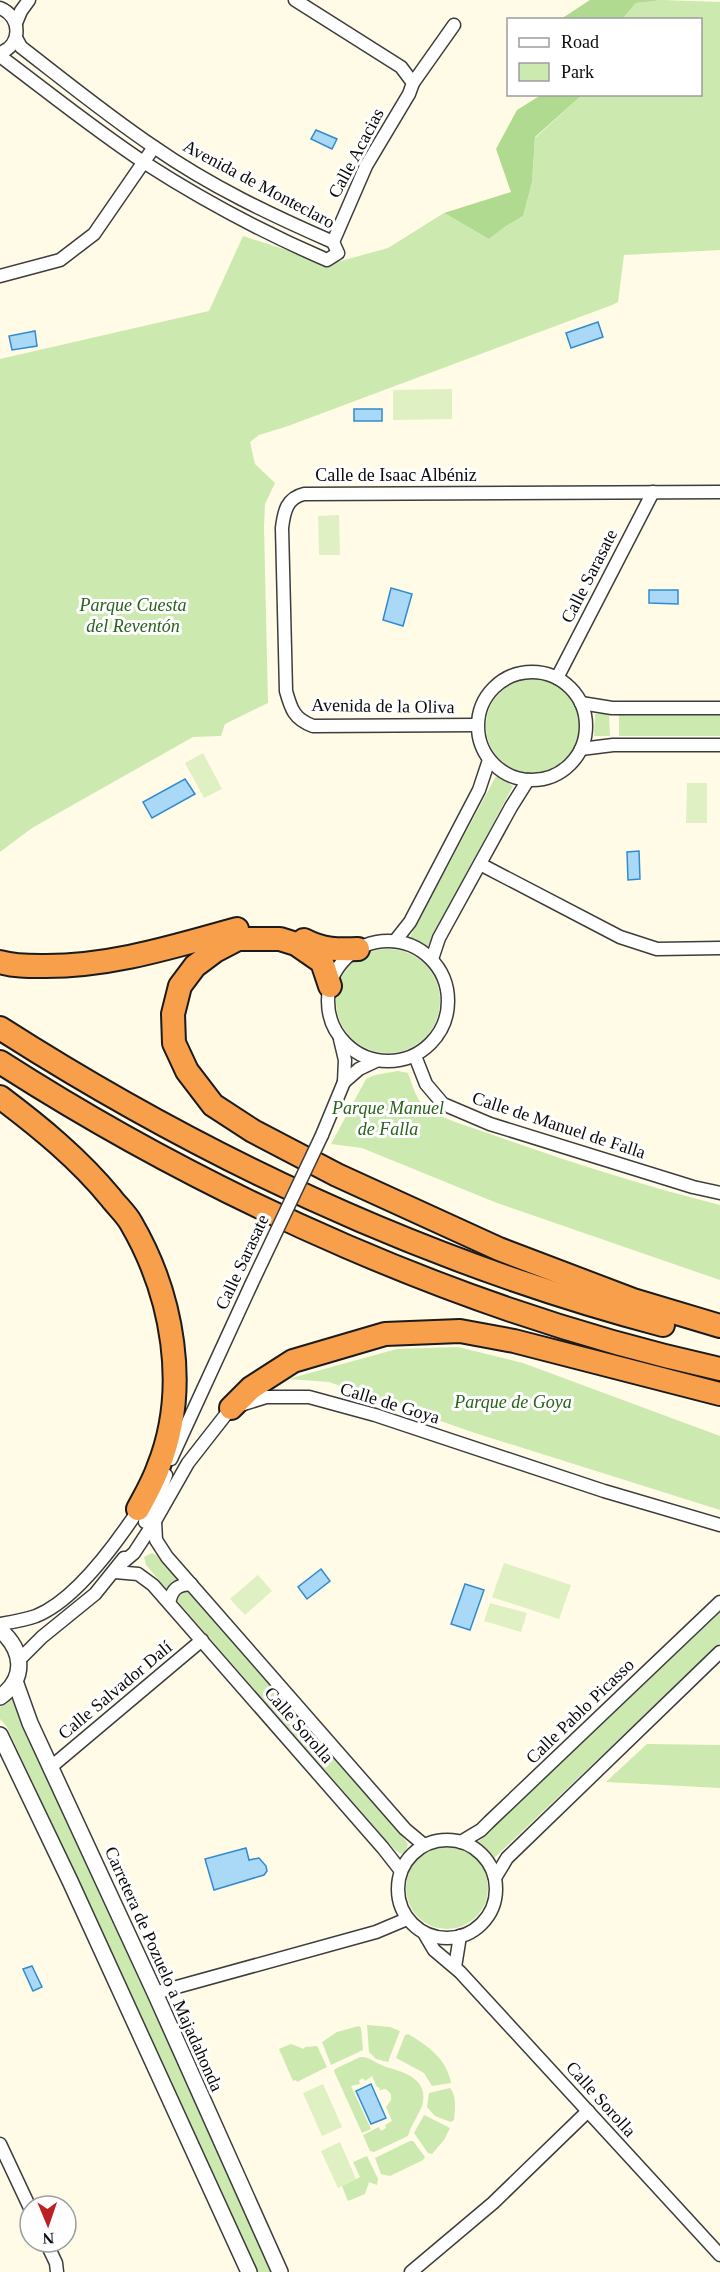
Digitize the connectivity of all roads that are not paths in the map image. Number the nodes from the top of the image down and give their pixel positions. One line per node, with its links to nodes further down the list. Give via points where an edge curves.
1 (5, 0): 4 (street)
2 (29, 0): 5 (street)
3 (295, 0): 9 (street, via 401,67)
4 (0, 7): 5 (street)
5 (16, 23): 7 (street)
6 (454, 25): 9 (street, Calle Acacias)
7 (16, 38): 8 (street); 10 (street, Avenida de Monteclaro, via 21,47)
8 (0, 55): 11 (street, Avenida de Monteclaro)
9 (413, 83): 12 (street, Calle Acacias, via 366,165)
10 (154, 147): 11 (street); 12 (street, Avenida de Monteclaro, via 228,192)
11 (143, 162): 12 (street, Avenida de Monteclaro, via 252,226 327,260 338,253); 13 (street, via 94,234 60,260)
12 (333, 242)
13 (0, 276)
14 (653, 492): 15 (street, Calle de Isaac Albéniz); 16 (street, Calle Sarasate); 19 (street, Calle de Isaac Albéniz, via 296,496 288,503 282,528 286,691)
15 (720, 492)
16 (557, 678): 17 (street, via 572,688); 20 (street, via 540,672 521,672 504,679 480,707)
17 (581, 703): 18 (street, via 612,708); 22 (street, via 586,734)
18 (720, 708)
19 (292, 713): 20 (street, Avenida de la Oliva, via 312,726)
20 (477, 725): 23 (street, via 480,744)
21 (720, 745): 22 (street, via 613,745)
22 (581, 749): 24 (street, via 559,773)
23 (489, 760): 24 (street, via 513,777); 26 (street, via 479,790 410,922)
24 (528, 780): 25 (street)
25 (480, 864): 27 (street, via 621,937 657,949); 29 (street)
26 (395, 941): 28 (street, via 376,942); 29 (street, via 415,947)
27 (720, 948)
28 (358, 949): 30 (highway, via 317,947 281,931 238,929 126,959 54,966 11,966); 31 (street, via 340,965)
29 (432, 959): 34 (street, via 449,994 448,1014 430,1046)
30 (0, 962)
31 (330, 986): 33 (street, via 329,1013); 40 (highway, via 322,962 296,944 280,939 238,939 214,951 195,966 180,986 173,1014 174,1043 187,1071 213,1104 253,1131 337,1175 499,1250 633,1300)
32 (0, 1028): 41 (highway, via 173,1130 319,1203 417,1245 523,1283)
33 (340, 1038): 35 (street, via 362,1056); 37 (street, Calle Sarasate)
34 (415, 1056): 35 (street, via 389,1062); 39 (street, Calle de Manuel de Falla, via 426,1084 443,1104 490,1124)
35 (376, 1060): 37 (street)
36 (0, 1062): 42 (highway, via 154,1153 311,1230 512,1309)
37 (344, 1082): 45 (street, Calle Sarasate, bridge)
38 (0, 1097): 46 (highway, via 86,1169 130,1222 159,1282 175,1371 169,1430)
39 (720, 1193)
40 (720, 1326)
41 (720, 1339)
42 (717, 1370)
43 (720, 1394): 44 (highway, via 460,1331 386,1334 292,1361 251,1388)
44 (231, 1408): 46 (street); 47 (street, Calle de Goya, via 266,1397 309,1397)
45 (172, 1456): 46 (street, Calle Sarasate); 48 (street, Calle Sarasate, via 152,1509)
46 (147, 1515): 48 (street, via 134,1553); 49 (street, Calle Sorolla, via 156,1540); 52 (street, Calle Sarasate, via 54,1605 38,1615)
47 (720, 1525)
48 (118, 1568): 51 (street, Calle Sorolla, via 138,1574); 56 (street, Calle Sarasate, via 95,1594)
49 (191, 1584): 51 (street, via 178,1585 171,1592); 62 (street, Calle Sorolla, via 405,1829)
50 (720, 1602): 61 (street, Calle Pablo Picasso, via 481,1830)
51 (169, 1603): 54 (street, Calle Sorolla)
52 (0, 1623)
53 (0, 1630): 56 (street, via 16,1649)
54 (202, 1640): 60 (street, Calle Salvador Dalí); 63 (street, Calle Sorolla)
55 (720, 1652): 64 (street, via 507,1858)
56 (19, 1660): 57 (street)
57 (15, 1681): 58 (street); 60 (street, Carretera de Pozuelo a Majadahonda)
58 (0, 1697)
59 (0, 1735): 76 (street)
60 (51, 1767): 69 (street, Carretera de Pozuelo a Majadahonda)
61 (461, 1842): 62 (street, via 448,1840); 64 (street, via 476,1849)
62 (424, 1845): 63 (street, via 412,1853)
63 (401, 1871): 65 (street, via 398,1892)
64 (495, 1878): 67 (street, via 491,1911 481,1924)
65 (407, 1919): 66 (street); 69 (street, via 376,1932)
66 (424, 1933): 67 (street, via 438,1938); 68 (street, Calle Sorolla, via 434,1950)
67 (460, 1936): 68 (street)
68 (455, 1967): 70 (street, Calle Sorolla)
69 (155, 1993): 77 (street, Carretera de Pozuelo a Majadahonda)
70 (588, 2111): 74 (street, Calle Sorolla); 78 (street, via 493,2204)
71 (0, 2144): 72 (street)
72 (23, 2194)
73 (50, 2254): 75 (street)
74 (720, 2255)
75 (57, 2272)
76 (249, 2272)
77 (280, 2272)
78 (411, 2272)

